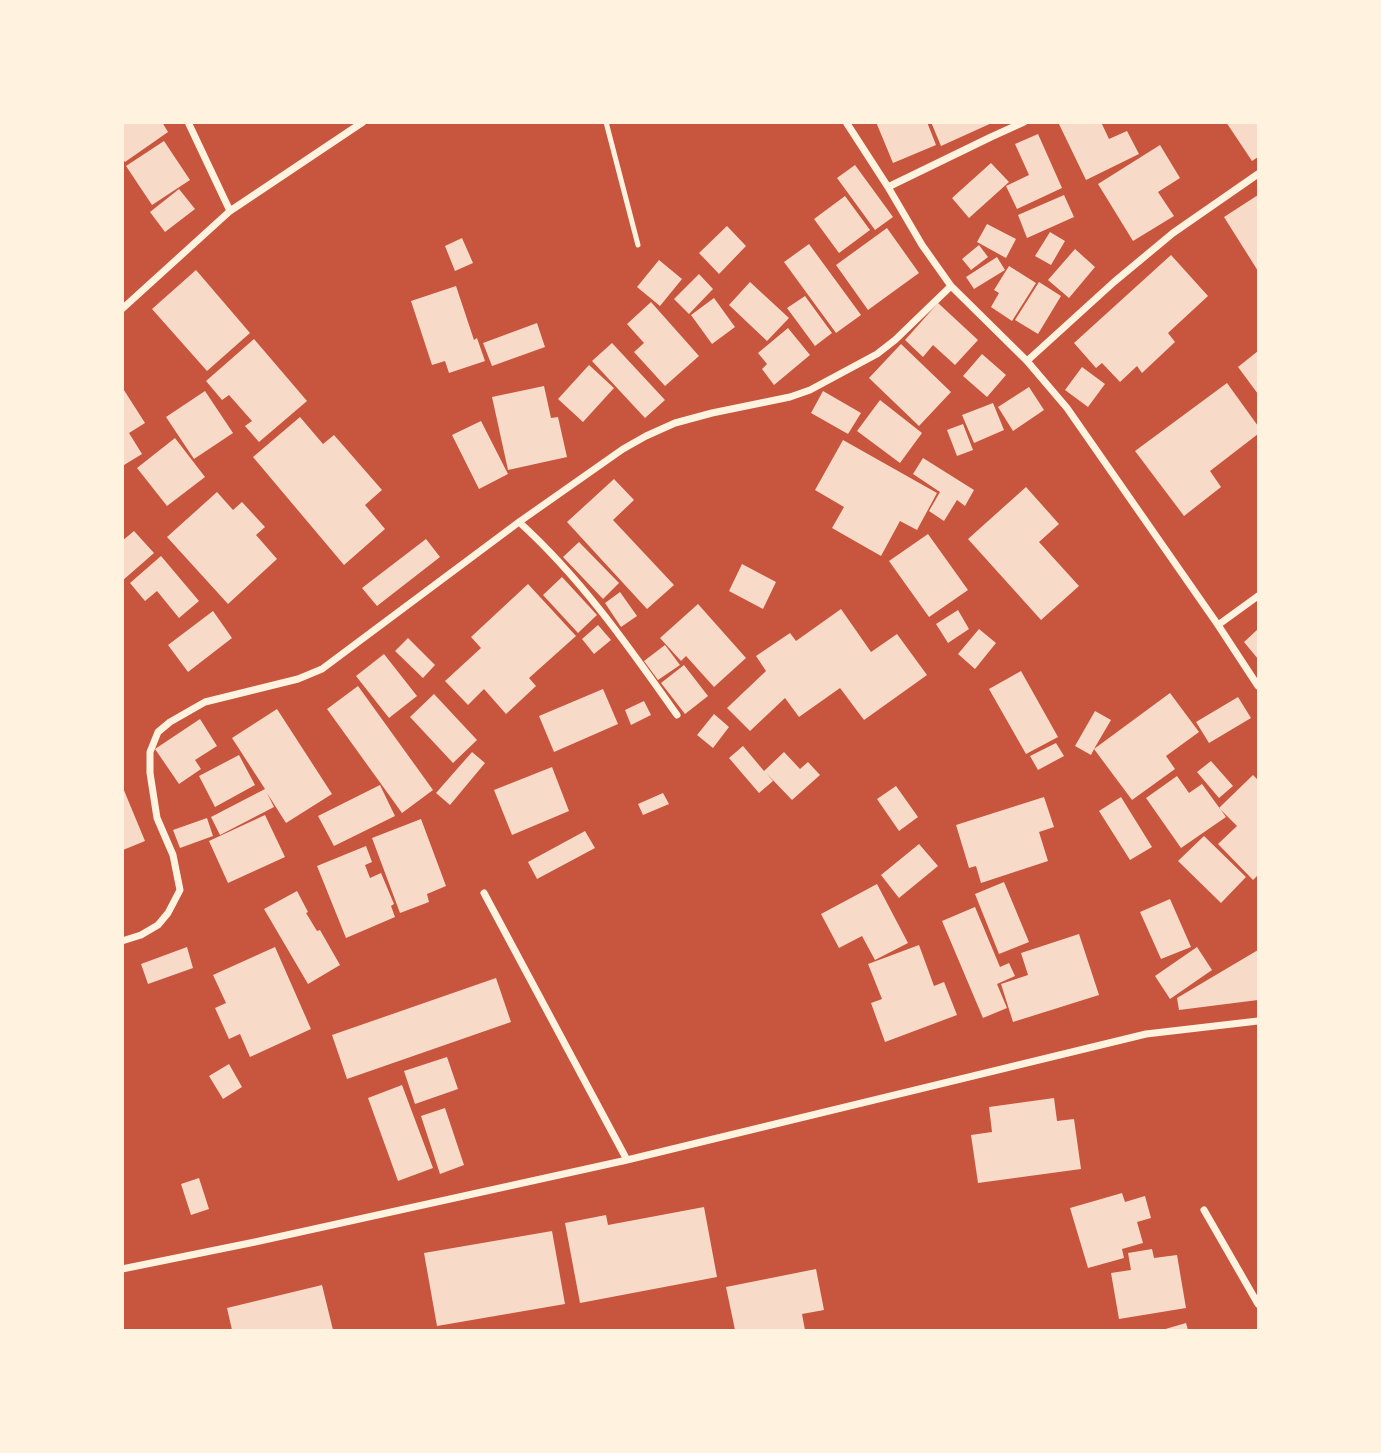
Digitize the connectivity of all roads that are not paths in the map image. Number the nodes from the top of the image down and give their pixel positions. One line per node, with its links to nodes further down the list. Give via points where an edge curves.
1 (188, 122): 8 (street)
2 (363, 122): 8 (street)
3 (606, 122): 9 (lane)
4 (846, 122): 7 (street)
5 (1024, 122): 7 (street)
6 (1258, 174): 12 (street, via 1173,233)
7 (888, 187): 10 (street)
8 (230, 211): 11 (street)
9 (638, 245)
10 (951, 286): 12 (street); 13 (street, via 877,354 810,390 675,423 646,436)
11 (122, 309)
12 (1027, 361): 15 (street, via 1067,408)
13 (519, 522): 17 (street, via 609,620); 19 (street, via 322,669 205,702 158,732 150,752 150,773 180,890 158,925)
14 (1258, 596): 15 (street)
15 (1218, 625): 16 (street)
16 (1258, 686)
17 (677, 715)
18 (484, 893): 21 (street)
19 (122, 941)
20 (1258, 1021): 21 (street, via 1146,1034)
21 (627, 1160): 23 (street)
22 (1204, 1210): 24 (street)
23 (122, 1269)
24 (1258, 1304)

